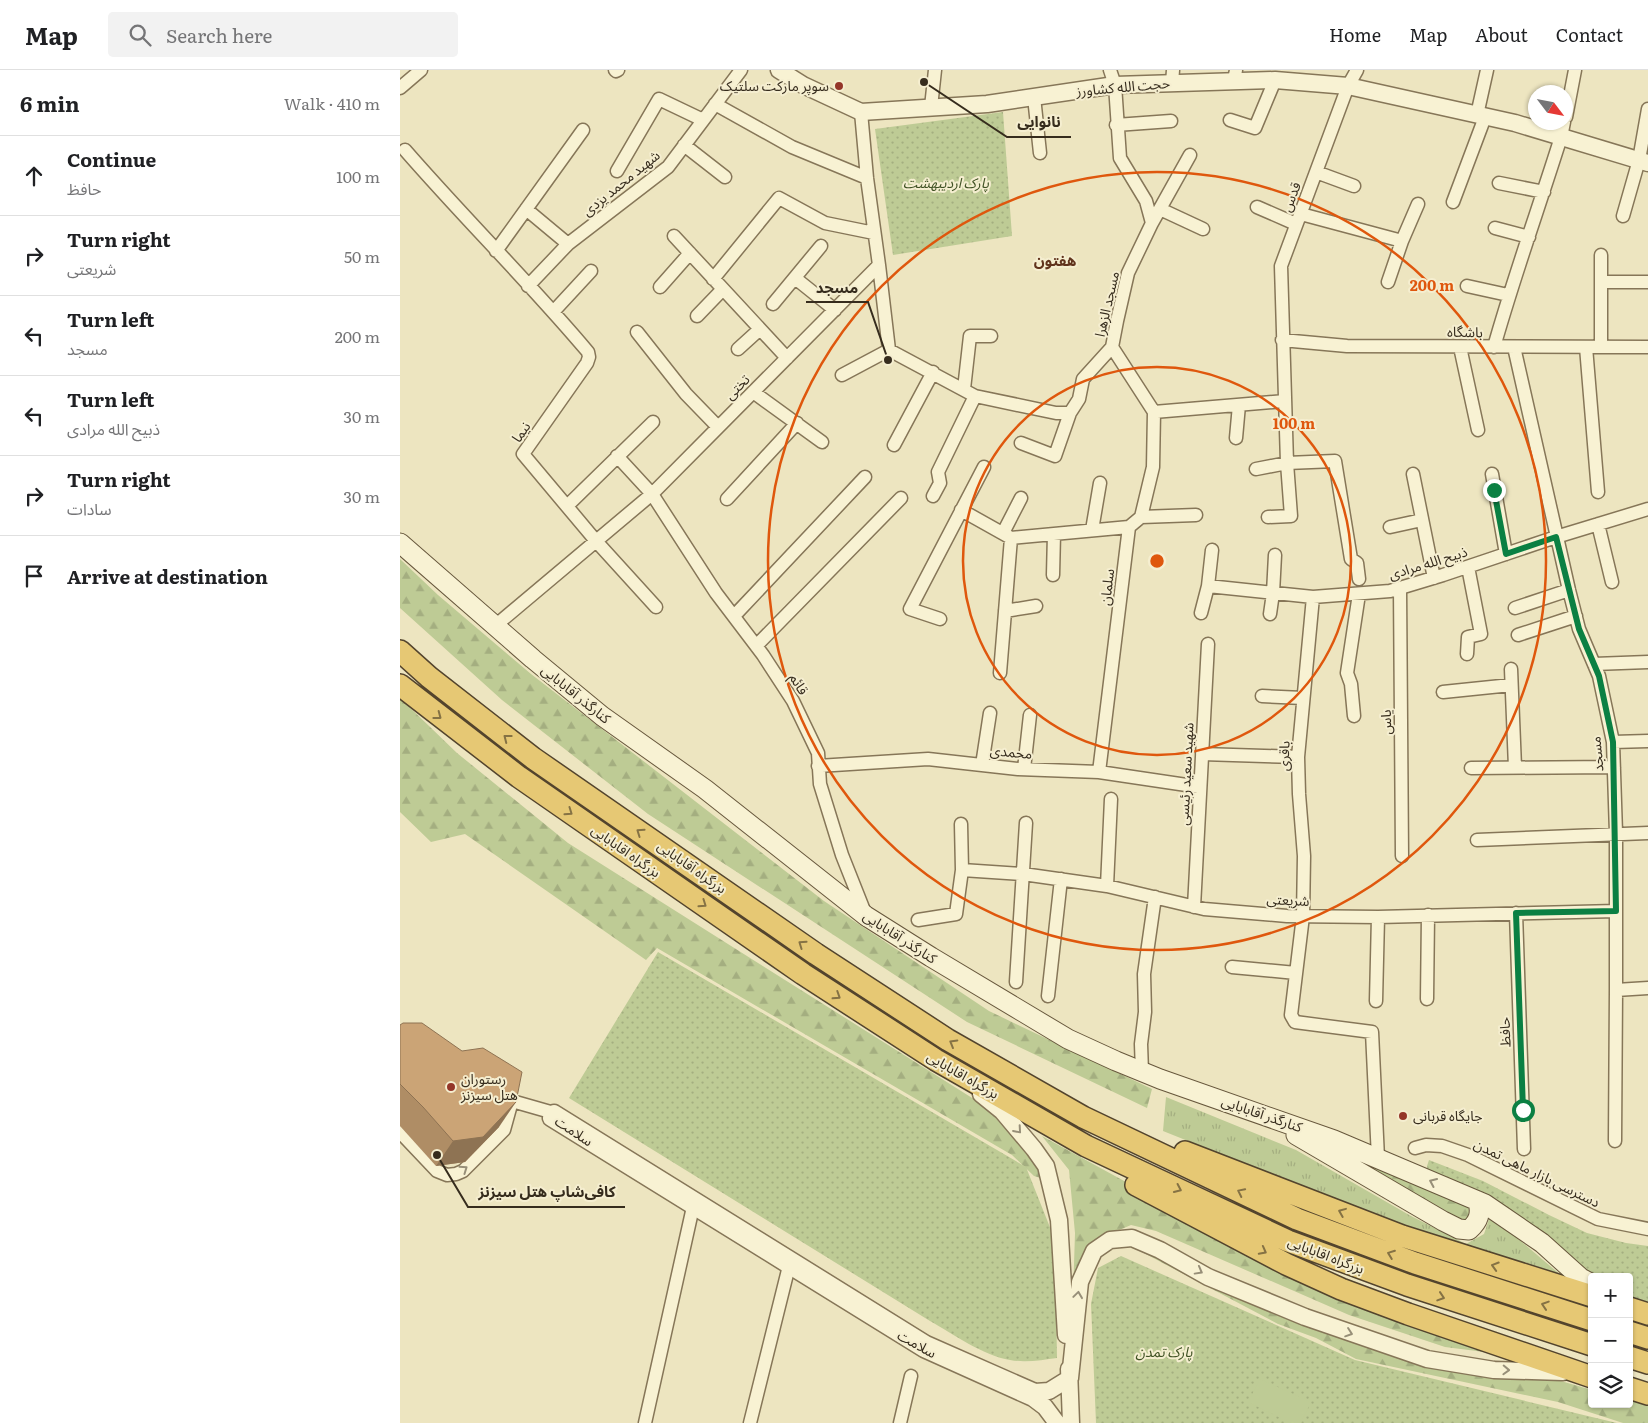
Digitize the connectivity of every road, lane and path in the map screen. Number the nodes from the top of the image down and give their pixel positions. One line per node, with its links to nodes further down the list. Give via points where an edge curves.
1 (421, 70): 14 (street)
2 (741, 70): 16 (street, شهید محمد یزدی)
3 (779, 70): 19 (street, حجت الله کشاورز)
4 (935, 70): 17 (street)
5 (1357, 70): 13 (street, قدس)
6 (1487, 70): 20 (street)
7 (1575, 70): 12 (street)
8 (1235, 75): 9 (street, حجت الله کشاورز); 11 (street, حجت الله کشاورز)
9 (1172, 76): 10 (street, حجت الله کشاورز)
10 (1113, 77): 15 (street, حجت الله کشاورز); 25 (street)
11 (1275, 80): 13 (street, حجت الله کشاورز); 22 (street, via 1254,128)
12 (1572, 85)
13 (1348, 86): 20 (street, حجت الله کشاورز); 34 (street, قدس)
14 (400, 88)
15 (1034, 97): 17 (street, حجت الله کشاورز); 30 (street)
16 (715, 104): 21 (street, شهید محمد یزدی); 36 (street, via 792,147)
17 (932, 108): 19 (street, حجت الله کشاورز)
18 (1648, 109): 32 (street)
19 (861, 112): 36 (street)
20 (1481, 116): 24 (street, حجت الله کشاورز); 40 (street)
21 (703, 120): 28 (street, شهید محمد یزدی); 33 (street, via 659,99)
22 (1230, 120)
23 (1171, 122): 25 (street)
24 (1528, 124)
25 (1116, 126): 47 (street, via 1120,158 1146,201)
26 (583, 130): 43 (street)
27 (1563, 130): 32 (street, حجت الله کشاورز); 39 (street)
28 (684, 145): 35 (street); 54 (street, شهید محمد یزدی, via 668,167)
29 (405, 150): 56 (street)
30 (1040, 153)
31 (1190, 155): 44 (street, مسجد الزهرا)
32 (1644, 162): 45 (street)
33 (617, 172)
34 (1316, 172): 38 (street); 46 (street, قدس)
35 (725, 177)
36 (867, 178): 50 (street)
37 (1499, 183): 39 (street)
38 (1354, 186)
39 (1544, 192): 52 (street)
40 (1453, 202)
41 (1418, 204): 53 (street)
42 (1257, 207): 46 (street)
43 (526, 209): 54 (street); 56 (street)
44 (1160, 209): 47 (street, مسجد الزهرا); 49 (street)
45 (1623, 216)
46 (1298, 219): 53 (street); 78 (street, قدس, via 1281,266)
47 (1152, 223): 79 (street, مسجد الزهرا, via 1128,273)
48 (1495, 228): 52 (street)
49 (1203, 229)
50 (874, 233): 59 (street); 62 (street, via 825,224 779,198)
51 (674, 236): 57 (street)
52 (1529, 237): 70 (street)
53 (1402, 241): 63 (street)
54 (568, 244): 66 (street, شهید محمد یزدی)
55 (821, 246): 61 (street)
56 (496, 251): 66 (street)
57 (690, 252): 62 (street); 68 (street)
58 (1601, 255): 64 (street)
59 (879, 266): 72 (street, تختی); 87 (street)
60 (591, 271): 73 (street)
61 (795, 278): 71 (street); 72 (street)
62 (714, 279): 69 (street)
63 (1388, 282)
64 (1601, 282): 65 (street); 84 (street)
65 (1648, 282)
66 (528, 286): 73 (street)
67 (1467, 286): 70 (street)
68 (660, 287)
69 (723, 289): 74 (street); 75 (street)
70 (1508, 295): 81 (street)
71 (773, 304)
72 (835, 310): 88 (street, تختی)
73 (554, 311): 119 (street, نیما, via 590,358 523,454)
74 (697, 316)
75 (760, 328): 86 (street); 88 (street)
76 (637, 332): 99 (street, via 686,394)
77 (991, 336): 92 (street, via 970,336)
78 (1282, 340): 80 (street, باشگاه, via 1347,346); 93 (street, قدس)
79 (1112, 347): 95 (street, مسجد الزهرا); 96 (street, via 1083,379 1079,399)
80 (1460, 347): 81 (street, باشگاه); 100 (street)
81 (1494, 347): 82 (street, باشگاه)
82 (1514, 347): 83 (street, باشگاه); 132 (street, مسجد)
83 (1586, 347): 84 (street, باشگاه); 113 (street)
84 (1601, 347): 85 (street, باشگاه)
85 (1648, 347)
86 (738, 349)
87 (890, 350): 89 (street); 90 (street)
88 (787, 358): 91 (street, تختی)
89 (933, 372): 92 (street); 104 (street)
90 (842, 375)
91 (753, 392): 98 (street); 99 (street, تختی)
92 (970, 393): 96 (street); 115 (street, via 938,472 940,482)
93 (1285, 401): 94 (street); 106 (street, قدس)
94 (1239, 405): 95 (street); 101 (street)
95 (1154, 412): 123 (street, via 1153,467)
96 (1070, 413): 103 (street, via 1055,456)
97 (653, 422): 105 (street)
98 (796, 423): 102 (street); 118 (street)
99 (718, 427): 114 (street, تختی)
100 (1478, 430)
101 (1236, 438)
102 (822, 442)
103 (1021, 443)
104 (894, 445)
105 (618, 456): 114 (street, قائم); 119 (street)
106 (1287, 463): 108 (street); 124 (street, قدس, via 1291,516); 141 (street, via 1335,461 1351,559 1357,563)
107 (984, 467): 121 (street)
108 (1256, 469)
109 (1413, 474): 125 (street)
110 (1492, 474): 136 (street)
111 (865, 477): 155 (street)
112 (1100, 483): 129 (street)
113 (1598, 492)
114 (652, 494): 133 (street, تختی); 155 (street, قائم)
115 (933, 496)
116 (901, 498): 161 (street)
117 (1021, 498): 131 (street)
118 (727, 500)
119 (567, 506): 133 (street, نیما)
120 (1648, 509): 126 (street, ذبیح الله مرادی)
121 (961, 510): 131 (street); 157 (street, via 910,609)
122 (1196, 515): 123 (street)
123 (1141, 517): 127 (street)
124 (1268, 517)
125 (1422, 520): 128 (street); 140 (street)
126 (1598, 524): 132 (street, ذبیح الله مرادی); 142 (street)
127 (1129, 527): 129 (street); 186 (street, سلمان)
128 (1390, 527)
129 (1092, 530): 130 (street)
130 (1054, 534): 131 (street); 139 (street)
131 (1007, 536): 152 (street)
132 (1556, 537): 136 (street, ذبیح الله مرادی); 145 (street, مسجد)
133 (596, 541): 150 (street, نیما); 158 (street, تختی)
134 (400, 543): 158 (main road, کنارگذر آقابابایی)
135 (1212, 550): 143 (street)
136 (1506, 554): 138 (street, ذبیح الله مرادی)
137 (1275, 555): 146 (street)
138 (1468, 567): 140 (street, ذبیح الله مرادی); 163 (street, via 1481,634 1468,637)
139 (1053, 575)
140 (1434, 578): 144 (street, ذبیح الله مرادی)
141 (1359, 579)
142 (1612, 582)
143 (1208, 586): 146 (street, ذبیح الله مرادی); 153 (street)
144 (1400, 588): 147 (street, ذبیح الله مرادی); 194 (street, یاس)
145 (1569, 590): 151 (street); 156 (street, مسجد)
146 (1273, 593): 148 (street, ذبیح الله مرادی); 154 (street)
147 (1359, 594): 148 (street, ذبیح الله مرادی); 175 (street, via 1347,673)
148 (1313, 597): 172 (street, باقری)
149 (1036, 606): 152 (street)
150 (656, 607)
151 (1515, 608)
152 (1005, 611): 167 (street)
153 (1201, 613)
154 (1270, 614)
155 (734, 616): 161 (street, قائم)
156 (1576, 616): 159 (street); 165 (street, مسجد)
157 (940, 619)
158 (495, 626): 204 (main road, کنارگذر آقابابایی, via 602,716 705,789)
159 (1518, 635)
160 (1208, 644): 178 (street, شهید سعید رئیسی)
161 (756, 646): 181 (street, قائم, via 793,701 818,753)
162 (400, 651): 217 (highway, بزرگراه آقابابایی, one-way to 162, via 948,1040 816,954 533,758)
163 (1467, 654)
164 (1648, 662): 165 (street)
165 (1594, 664): 177 (street, مسجد)
166 (1511, 669): 169 (street)
167 (1000, 672)
168 (400, 685): 216 (highway, بزرگراه اقابابایی, one-way to 216, via 519,777 803,974)
169 (1511, 685): 170 (street); 183 (street)
170 (1444, 692)
171 (1262, 696): 172 (street)
172 (1304, 698): 179 (street, باقری)
173 (990, 712): 180 (street)
174 (1030, 715): 185 (street)
175 (1354, 716)
176 (1648, 741): 177 (street)
177 (1613, 742): 182 (street, مسجد)
178 (1202, 754): 179 (street); 187 (street, شهید سعید رئیسی)
179 (1298, 757): 205 (street, باقری, via 1304,856)
180 (982, 765): 181 (street, محمدی, via 928,759); 185 (street, محمدی)
181 (818, 766): 204 (street, قائم, via 820,784 842,855)
182 (1614, 766): 183 (street); 191 (street, مسجد)
183 (1515, 767): 184 (street)
184 (1471, 768)
185 (1024, 769): 186 (street, محمدی)
186 (1099, 772): 187 (street, محمدی)
187 (1200, 788): 200 (street, شهید سعید رئیسی)
188 (1111, 799): 198 (street)
189 (1026, 823): 196 (street)
190 (961, 824): 195 (street)
191 (1616, 833): 192 (street); 193 (street); 201 (street, مسجد)
192 (1648, 833)
193 (1477, 840)
194 (1402, 856)
195 (962, 870): 196 (street, شریعتی); 207 (street, via 956,914)
196 (1023, 874): 197 (street, شریعتی); 210 (street)
197 (1061, 879): 198 (street, شریعتی); 213 (street)
198 (1107, 886): 199 (street, شریعتی)
199 (1155, 897): 200 (street, شریعتی); 218 (street, via 1144,974)
200 (1194, 906): 205 (street, شریعتی)
201 (1616, 911): 202 (street, شریعتی); 212 (street, مسجد)
202 (1516, 913): 203 (street, شریعتی); 227 (street, حافظ)
203 (1428, 915): 206 (street, شریعتی); 214 (street)
204 (866, 916): 218 (main road, کنارگذر آقابابایی, via 1068,1039)
205 (1303, 916): 206 (street, شریعتی); 209 (street, باقری)
206 (1378, 917): 215 (street)
207 (918, 920)
208 (1232, 968): 209 (street)
209 (1296, 973): 228 (street, باقری, via 1291,1015 1296,1022 1372,1032)
210 (1016, 982)
211 (1648, 988): 212 (street)
212 (1616, 990): 224 (street, مسجد)
213 (1048, 996)
214 (1427, 999)
215 (1376, 1001)
216 (942, 1064): 225 (highway, بزرگراه اقابابایی); 243 (street, one-way to 243, via 1002,1110 1046,1166 1059,1220)
217 (996, 1067): 234 (highway, one-way to 217, via 1402,1236 1142,1135); 235 (highway, بزرگراه اقابابایی, one-way to 217, via 1415,1263 1297,1219 1083,1117)
218 (1142, 1072): 221 (main road, کنارگذر آقابابایی)
219 (489, 1086): 220 (street)
220 (512, 1101): 222 (street); 223 (street, one-way to 220, via 437,1171 456,1174 463,1171 504,1130)
221 (1263, 1114): 228 (main road, کنارگذر آقابابایی); 229 (main road, via 1459,1229 1469,1230 1478,1222)
222 (552, 1115): 230 (street, سلامت); 243 (street, سلامت, via 926,1344 1035,1392 1049,1391)
223 (400, 1132)
224 (1614, 1141)
225 (1086, 1146): 238 (highway, بزرگراه اقابابایی, one-way to 238, via 1288,1241 1407,1285); 241 (highway, one-way to 241, via 1131,1182 1341,1289)
226 (1415, 1148): 231 (street, دسترسی بازار ماهی تمدن, via 1434,1144 1451,1149 1598,1219)
227 (1524, 1149)
228 (1378, 1158): 229 (main road, کنارگذر آقابابایی, one-way to 228)
229 (1478, 1201): 233 (main road, کنارگذر آقابابایی, via 1542,1243)
230 (693, 1207): 232 (street, سلامت); 246 (street)
231 (1648, 1228)
232 (789, 1266): 247 (street); 249 (street, سلامت, via 924,1349 1033,1398)
233 (1588, 1282)
234 (1588, 1295)
235 (1588, 1319)
236 (1633, 1333): 237 (highway)
237 (1648, 1338)
238 (1588, 1344)
239 (1633, 1358): 240 (highway)
240 (1648, 1363)
241 (1583, 1374): 243 (street, one-way to 241, via 1080,1282 1094,1251 1110,1240 1132,1238 1208,1277 1305,1317 1427,1359 1494,1370)
242 (911, 1376): 248 (street)
243 (1070, 1378): 250 (street)
244 (1633, 1389): 245 (highway)
245 (1648, 1394)
246 (645, 1423)
247 (750, 1423)
248 (900, 1423)
249 (1058, 1423)
250 (1071, 1423)

